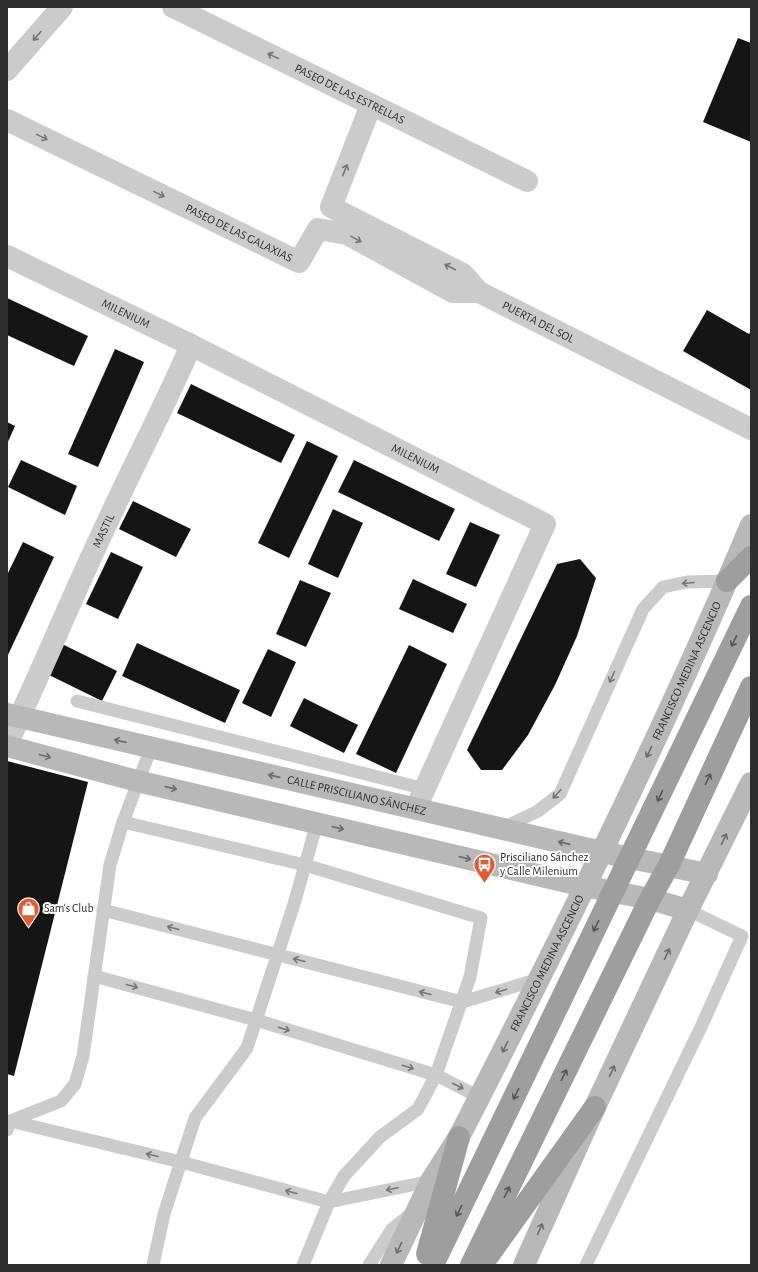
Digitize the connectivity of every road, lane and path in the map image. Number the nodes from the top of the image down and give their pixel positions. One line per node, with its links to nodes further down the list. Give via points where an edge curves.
1 (62, 7): 3 (street, one-way to 3)
2 (173, 7): 4 (street, PASEO DE LAS ESTRELLAS, one-way to 2)
3 (7, 70)
4 (371, 105): 6 (street, PASEO DE LAS ESTRELLAS); 8 (street, PUERTA DEL SOL, one-way to 4, via 463,274 331,207)
5 (7, 120): 8 (street, PASEO DE LAS GALAXIAS, one-way to 8, via 299,262 318,229 347,234 453,292)
6 (527, 181)
7 (7, 256): 9 (street, MILENIUM)
8 (479, 292): 10 (street, PUERTA DEL SOL)
9 (191, 345): 17 (street, MASTIL, via 165,406 54,637); 22 (street, MILENIUM, via 545,524)
10 (751, 429)
11 (751, 525): 13 (main road, FRANCISCO MEDINA ASCENCIO)
12 (751, 557): 13 (highway)
13 (727, 581): 26 (lane, one-way to 26, via 687,582 663,587 643,609 560,794 538,811); 27 (main road, FRANCISCO MEDINA ASCENCIO, one-way to 27)
14 (751, 606): 28 (highway, one-way to 28)
15 (751, 687): 30 (highway, one-way to 15)
16 (77, 701): 22 (lane)
17 (13, 716): 18 (street, MASTIL); 19 (main road, CALLE PRISCILIANO SÁNCHEZ, one-way to 17)
18 (7, 745): 20 (main road, one-way to 20)
19 (151, 748): 20 (lane); 22 (main road, CALLE PRISCILIANO SÁNCHEZ, one-way to 19)
20 (137, 781): 24 (lane); 25 (main road, one-way to 25)
21 (751, 783): 23 (main road)
22 (421, 798): 26 (main road, CALLE PRISCILIANO SÁNCHEZ)
23 (745, 812): 31 (main road, one-way to 23)
24 (123, 822): 29 (lane); 35 (lane, via 110,865)
25 (317, 822): 29 (lane); 32 (main road, one-way to 32)
26 (503, 828): 27 (main road, CALLE PRISCILIANO SÁNCHEZ, one-way to 26)
27 (602, 852): 28 (main road, CALLE PRISCILIANO SÁNCHEZ); 32 (main road, FRANCISCO MEDINA ASCENCIO)
28 (630, 857): 30 (main road, CALLE PRISCILIANO SÁNCHEZ); 33 (highway)
29 (305, 865): 37 (lane); 40 (lane, via 481,918 470,977)
30 (668, 865): 31 (main road, CALLE PRISCILIANO SÁNCHEZ); 34 (highway)
31 (707, 874): 36 (main road)
32 (584, 886): 33 (main road); 39 (main road, FRANCISCO MEDINA ASCENCIO)
33 (613, 891): 34 (main road); 56 (highway, one-way to 56)
34 (650, 899): 36 (main road); 57 (highway, one-way to 34)
35 (104, 910): 37 (lane, one-way to 35); 38 (lane)
36 (688, 910): 44 (main road, one-way to 36); 60 (lane, via 742,936)
37 (278, 955): 40 (lane, one-way to 37); 41 (lane)
38 (94, 976): 41 (lane, one-way to 41); 45 (lane, via 83,1056 75,1084 61,1101)
39 (538, 979): 40 (lane, one-way to 40); 43 (main road, FRANCISCO MEDINA ASCENCIO, one-way to 43)
40 (462, 1002): 42 (lane)
41 (256, 1020): 42 (lane, one-way to 42); 47 (lane, via 247,1048 195,1118)
42 (436, 1075): 43 (lane, one-way to 43); 49 (lane, via 418,1109 380,1137 344,1176)
43 (479, 1097): 46 (main road, FRANCISCO MEDINA ASCENCIO)
44 (595, 1106): 58 (highway); 59 (main road, one-way to 44)
45 (8, 1125): 47 (lane, one-way to 45)
46 (458, 1137): 48 (main road, FRANCISCO MEDINA ASCENCIO); 55 (highway)
47 (180, 1162): 49 (lane, one-way to 47); 51 (lane, via 164,1214)
48 (431, 1181): 49 (lane, one-way to 49); 50 (main road, FRANCISCO MEDINA ASCENCIO)
49 (329, 1202): 52 (lane)
50 (418, 1208): 53 (lane, via 392,1229); 54 (main road, FRANCISCO MEDINA ASCENCIO, one-way to 54)
51 (153, 1265)
52 (303, 1265)
53 (369, 1265)
54 (391, 1265)
55 (424, 1265)
56 (433, 1265)
57 (472, 1265)
58 (482, 1265)
59 (524, 1265)
60 (586, 1265)

